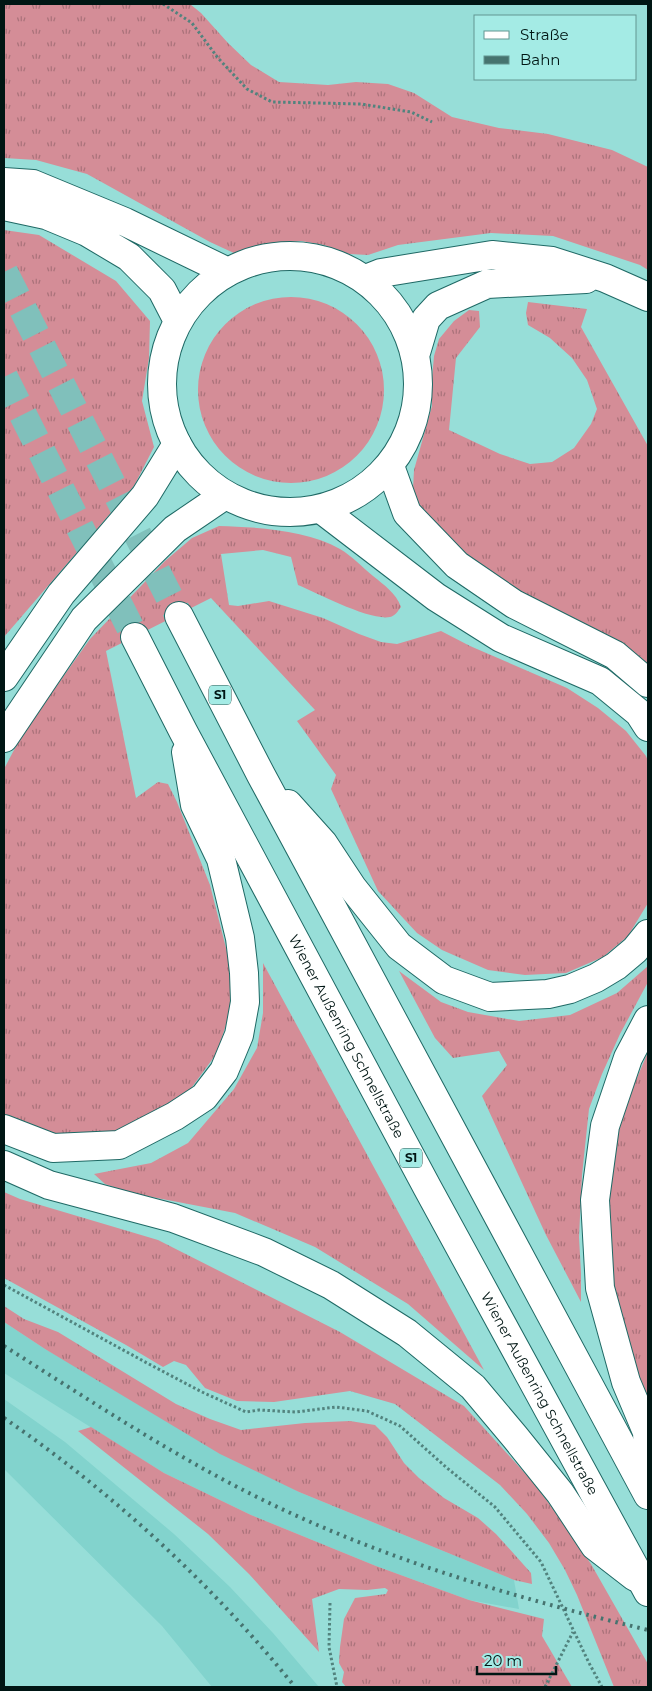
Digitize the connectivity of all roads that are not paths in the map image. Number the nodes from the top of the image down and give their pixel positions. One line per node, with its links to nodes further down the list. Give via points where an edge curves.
1 (4, 182): 3 (main road, via 33,184 124,222)
2 (4, 206): 7 (main road, via 46,216 87,232 129,257 162,290)
3 (228, 272): 5 (main road, via 262,258 297,255 334,262); 7 (main road, via 200,291)
4 (605, 278): 5 (main road, via 552,261 492,255 381,273); 6 (main road); 8 (main road, via 487,284 438,306 426,320)
5 (366, 279): 8 (main road, via 392,305 412,340)
6 (648, 297)
7 (178, 321): 9 (main road, via 166,350 162,378 165,414)
8 (415, 356): 10 (main road, via 420,375 417,409 406,441)
9 (177, 444): 11 (main road, via 199,474); 15 (main road, via 145,496 60,594)
10 (390, 466): 12 (main road, via 358,495); 16 (main road, via 407,513 457,565 514,604 615,656)
11 (225, 495): 12 (main road, via 257,508 288,513); 19 (main road, via 175,529 84,619)
12 (321, 510): 17 (main road, via 436,597 501,638 600,681 639,713)
13 (179, 616): 20 (main road, S1)
14 (135, 637): 18 (main road, Wiener Außenring Schnellstraße / S1)
15 (4, 677)
16 (648, 683)
17 (648, 727)
18 (183, 731): 23 (main road, via 195,805 221,858 240,938 245,1002 239,1035 224,1071 204,1097 176,1116 119,1145 53,1148); 27 (main road, Wiener Außenring Schnellstraße / S1)
19 (4, 738)
20 (261, 775): 21 (main road, via 324,843 352,887 399,946 444,980 490,997 548,994 570,989 616,966); 26 (main road, S1)
21 (648, 934)
22 (648, 1020): 25 (main road, via 628,1058 605,1126 594,1200 600,1288 626,1382 646,1432)
23 (4, 1129)
24 (4, 1165): 27 (main road, via 48,1185 173,1218 264,1252 331,1285 407,1333 473,1387 560,1493 595,1546)
25 (648, 1452)
26 (648, 1495)
27 (646, 1588)

